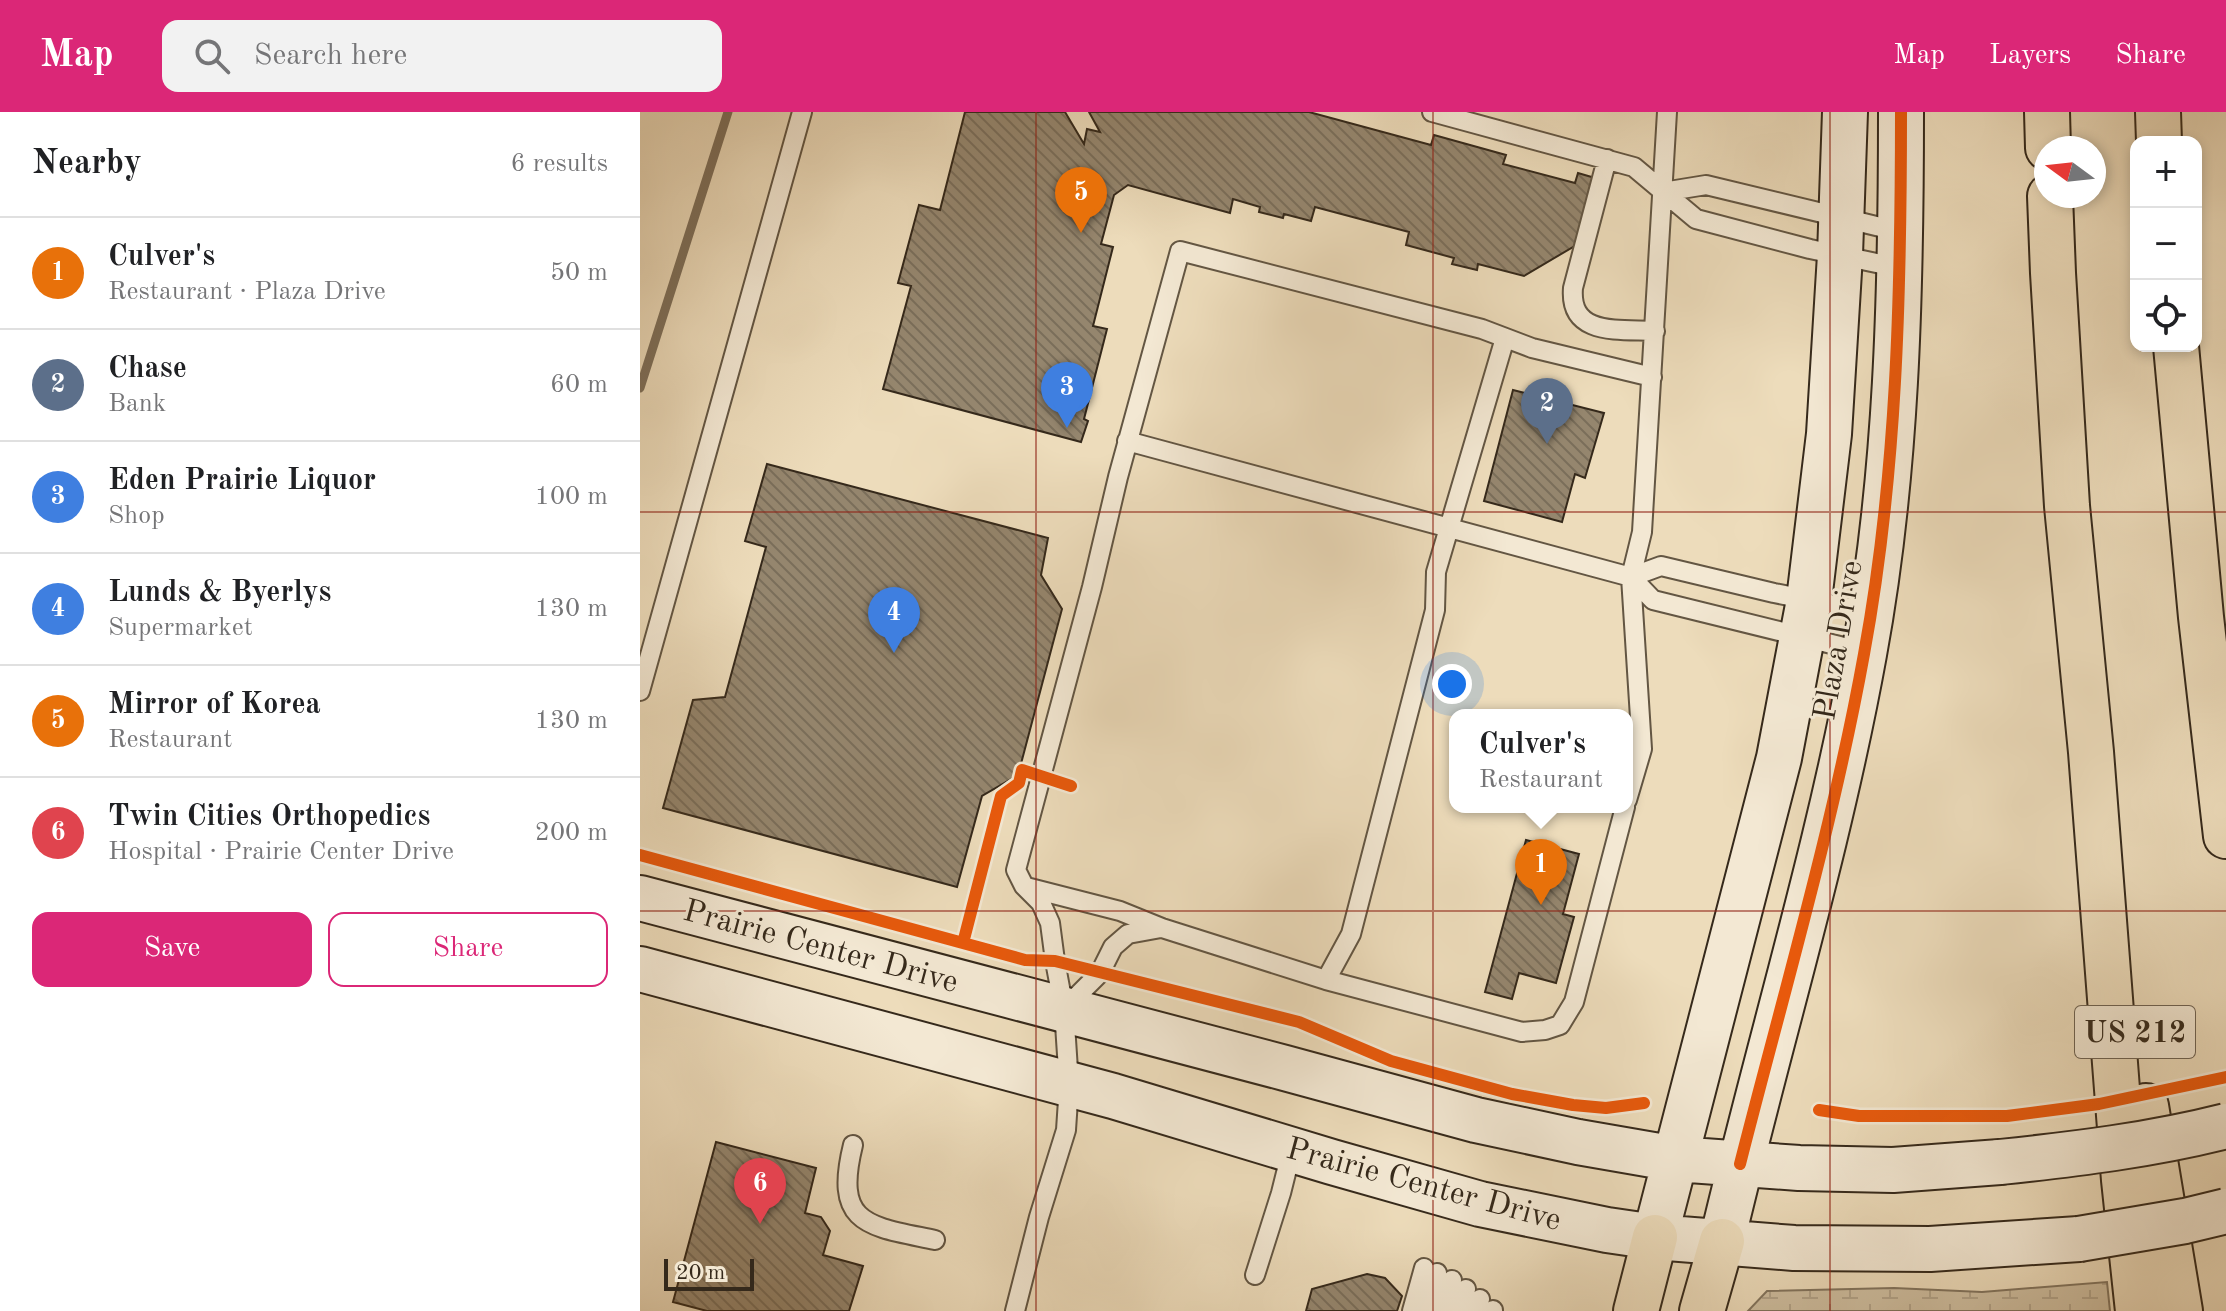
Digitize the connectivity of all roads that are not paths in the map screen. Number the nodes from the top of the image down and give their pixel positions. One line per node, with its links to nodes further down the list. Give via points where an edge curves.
1 (802, 112): 25 (lane)
2 (1432, 112): 10 (lane)
3 (1667, 112): 11 (lane)
4 (1845, 112): 13 (main road, Plaza Drive)
5 (1901, 112): 14 (main road, Plaza Drive)
6 (2047, 112): 8 (highway)
7 (2158, 112): 9 (highway)
8 (2048, 136)
9 (2159, 136)
10 (1607, 159): 11 (lane, via 1634,167); 15 (lane, via 1573,288 1574,311 1597,327)
11 (1663, 192): 13 (lane, via 1706,185); 13 (lane, via 1696,219 1810,249); 15 (lane)
12 (2050, 208): 27 (highway, US 212, via 2067,506)
13 (1841, 237): 14 (lane); 14 (lane); 23 (main road, Plaza Drive, via 1829,434)
14 (1901, 250): 24 (main road, Plaza Drive, via 1891,444)
15 (1655, 331): 18 (lane)
16 (1505, 338): 18 (lane); 19 (lane, via 1180,251); 20 (lane)
17 (2177, 352): 22 (highway)
18 (1652, 377): 21 (lane, via 1642,532)
19 (1127, 441): 20 (lane); 31 (lane, via 1016,870)
20 (1451, 528): 21 (lane); 35 (lane, via 1436,572 1435,610 1351,934)
21 (1631, 577): 23 (lane, via 1653,600); 23 (lane, via 1661,566); 28 (lane, via 1642,749)
22 (2201, 617): 26 (highway); 30 (highway)
23 (1806, 619): 24 (lane); 24 (lane); 41 (main road, Plaza Drive, via 1779,758)
24 (1867, 632): 42 (main road, Plaza Drive, via 1831,809)
25 (640, 691)
26 (2226, 729)
27 (2091, 752): 56 (highway); 57 (highway, US 212)
28 (1633, 779)
29 (1623, 813): 35 (lane, via 1574,1002 1560,1025 1522,1032)
30 (2226, 836)
31 (1024, 886): 33 (lane, via 1120,911); 36 (lane, via 1041,903 1050,923)
32 (640, 898): 36 (main road, Prairie Center Drive)
33 (1162, 928): 35 (lane); 36 (lane, via 1128,934 1113,947 1100,973)
34 (640, 969): 37 (main road, Prairie Center Drive)
35 (1326, 980)
36 (1064, 1009): 37 (lane); 41 (main road, Prairie Center Drive, via 1476,1120)
37 (1069, 1085): 40 (main road, Prairie Center Drive); 49 (lane, via 1066,1130)
38 (2226, 1126): 42 (main road, Prairie Center Drive, bridge, via 2101,1151 2000,1162 1893,1170)
39 (853, 1145): 45 (lane, via 846,1172 848,1196 858,1215 875,1227)
40 (1292, 1149): 44 (main road, Prairie Center Drive, via 1480,1204); 47 (lane)
41 (1676, 1159): 42 (main road, Prairie Center Drive); 44 (main road, Plaza Drive)
42 (1740, 1164): 46 (main road, Plaza Drive)
43 (2226, 1211): 46 (main road, Prairie Center Drive, bridge, via 2079,1239 1930,1249 1794,1248)
44 (1655, 1237): 46 (main road, Prairie Center Drive); 54 (highway)
45 (935, 1240)
46 (1722, 1241): 55 (highway)
47 (1255, 1275)
48 (1465, 1293): 50 (lane); 51 (lane); 52 (lane); 53 (lane)
49 (1015, 1311)
50 (1412, 1311)
51 (1427, 1311)
52 (1443, 1311)
53 (1459, 1311)
54 (1636, 1311)
55 (1702, 1311)
56 (2138, 1311)
57 (2180, 1311)

